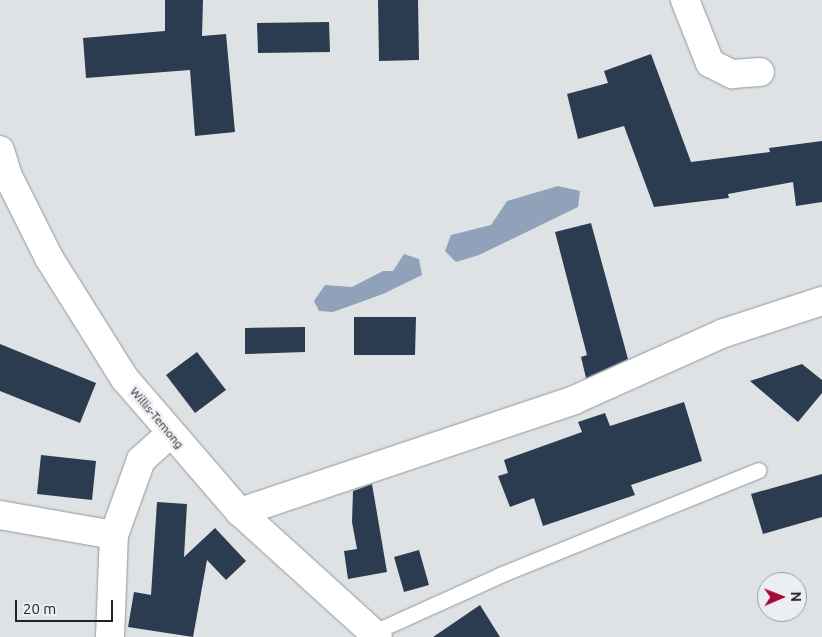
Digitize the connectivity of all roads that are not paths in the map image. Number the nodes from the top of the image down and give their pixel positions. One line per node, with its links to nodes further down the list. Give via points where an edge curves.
1 (685, 0): 2 (street, via 710,63 732,74)
2 (760, 72)
3 (0, 150): 5 (street, Willis-Temong, via 8,176 49,258 125,379)
4 (822, 300): 7 (street, via 724,333 574,400)
5 (170, 434): 7 (street, Willis-Temong); 9 (street, via 141,460)
6 (758, 470): 10 (lane, via 500,575)
7 (240, 512): 10 (street, Willis-Temong)
8 (0, 515): 9 (street)
9 (114, 534): 11 (street)
10 (376, 635)
11 (110, 637)

